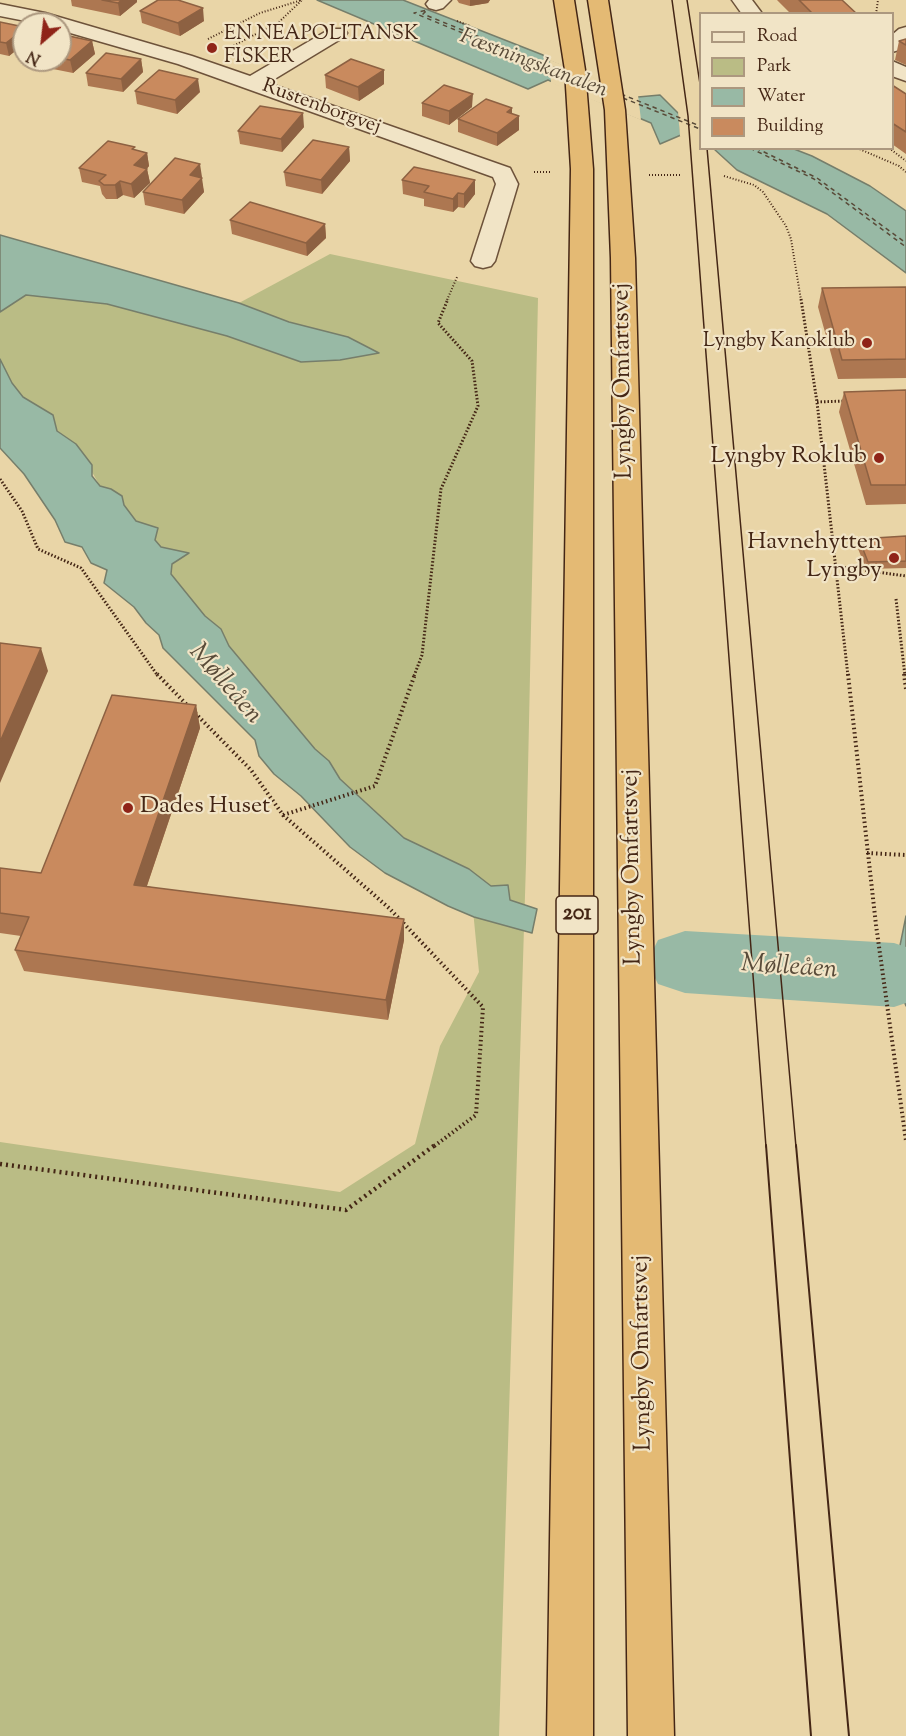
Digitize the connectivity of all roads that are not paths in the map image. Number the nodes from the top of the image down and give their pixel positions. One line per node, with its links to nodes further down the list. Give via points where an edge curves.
1 (564, 0): 9 (highway, Lyngby Omfartsvej / 201, via 576,82 582,169)
2 (598, 0): 10 (highway, Lyngby Omfartsvej, via 614,98 623,270)
3 (0, 10): 7 (street, Rustenborgvej, via 38,17 185,60)
4 (337, 33): 7 (street)
5 (906, 33): 6 (street)
6 (894, 44)
7 (252, 84): 8 (street, Rustenborgvej, via 502,173 507,184)
8 (483, 261)
9 (570, 1736)
10 (651, 1736)

